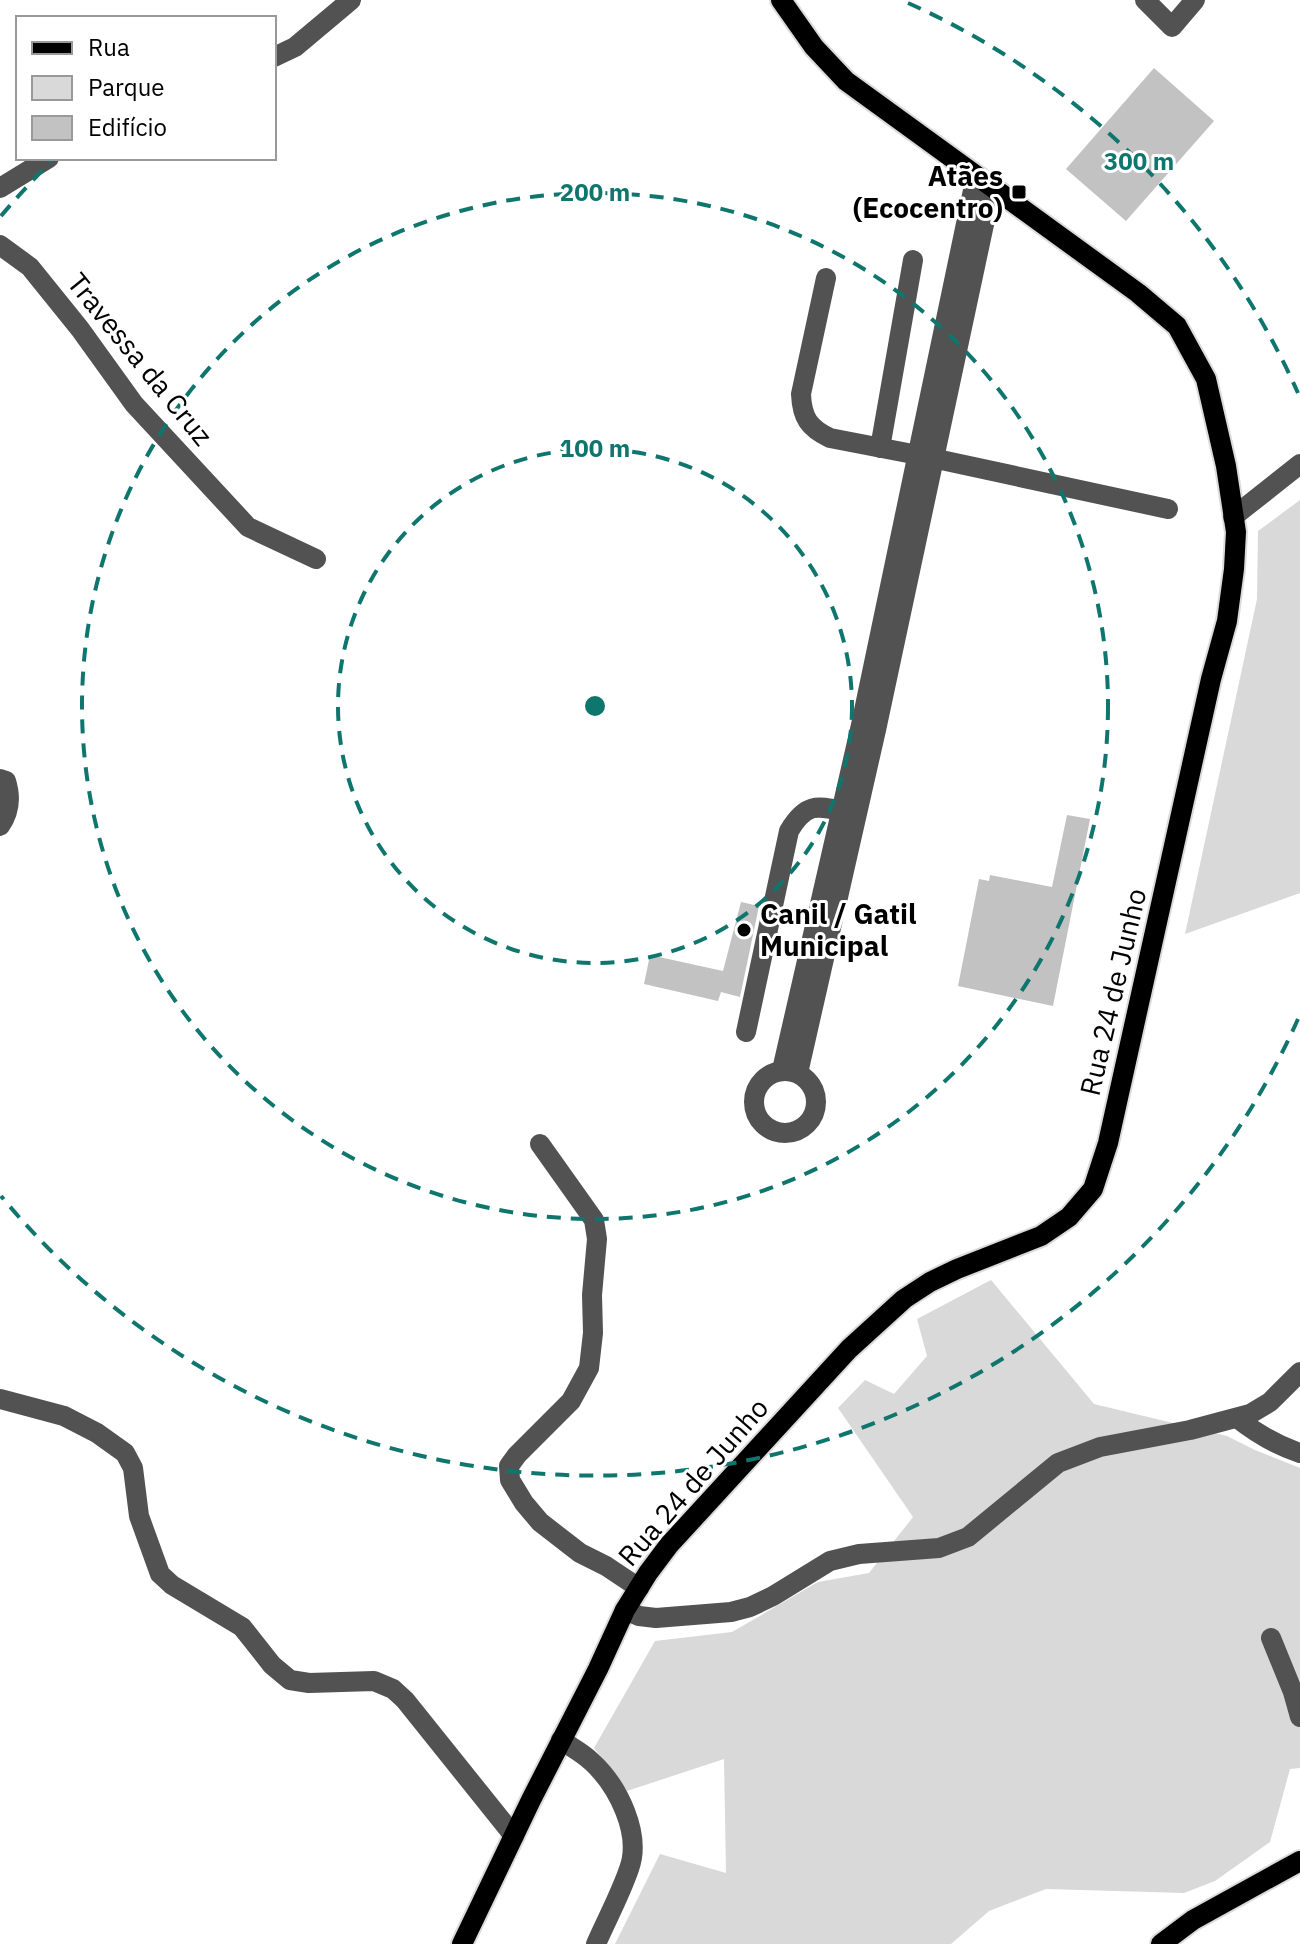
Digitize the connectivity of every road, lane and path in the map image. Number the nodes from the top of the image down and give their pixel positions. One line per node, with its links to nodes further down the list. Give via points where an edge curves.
1 (351, 0): 5 (street, via 295,47)
2 (781, 0): 7 (main road, Rua 24 de Junho, via 846,81)
3 (1145, 0): 4 (street, via 1172,27)
4 (1195, 0)
5 (276, 56)
6 (46, 160): 8 (street)
7 (984, 182): 13 (street); 16 (main road, Rua 24 de Junho, via 1177,326 1206,379)
8 (0, 188)
9 (0, 245): 17 (street, Travessa da Cruz, via 30,267 134,404 248,527)
10 (913, 260): 12 (street)
11 (826, 278): 12 (street, via 801,406 818,433)
12 (880, 448): 13 (street)
13 (926, 457): 15 (street); 19 (street)
14 (1300, 464): 16 (street)
15 (1168, 509)
16 (1233, 517): 28 (main road, Rua 24 de Junho, via 1227,621 1108,1143 1093,1189 1069,1217 1041,1236 930,1282 877,1322 669,1545)
17 (316, 559)
18 (0, 779): 20 (street, via 10,794)
19 (849, 812): 21 (street, via 807,810 789,831); 22 (street)
20 (0, 826)
21 (746, 1032)
22 (790, 1072)
23 (540, 1144): 28 (street, via 594,1220 593,1333 589,1368 571,1401 517,1455 509,1466 510,1480 540,1522)
24 (1300, 1372): 26 (street, via 1270,1402)
25 (0, 1399): 33 (street, via 64,1416 125,1453 133,1468 139,1516 160,1574 242,1627 290,1680 374,1681 393,1689)
26 (1237, 1418): 27 (street, via 1257,1434); 29 (street, via 1100,1447 1058,1463 968,1537 939,1548 830,1561 773,1596 731,1612 656,1618)
27 (1300, 1453)
28 (639, 1588): 29 (main road, Rua 24 de Junho)
29 (625, 1610): 32 (main road, Rua 24 de Junho)
30 (1271, 1638): 31 (street)
31 (1300, 1717)
32 (561, 1740): 33 (main road, Rua 24 de Junho); 36 (street, via 593,1762 611,1786 627,1812 633,1842 630,1867)
33 (514, 1836): 35 (main road, Rua 24 de Junho)
34 (1300, 1861): 37 (main road, via 1193,1920)
35 (462, 1944)
36 (596, 1944)
37 (1161, 1944)

